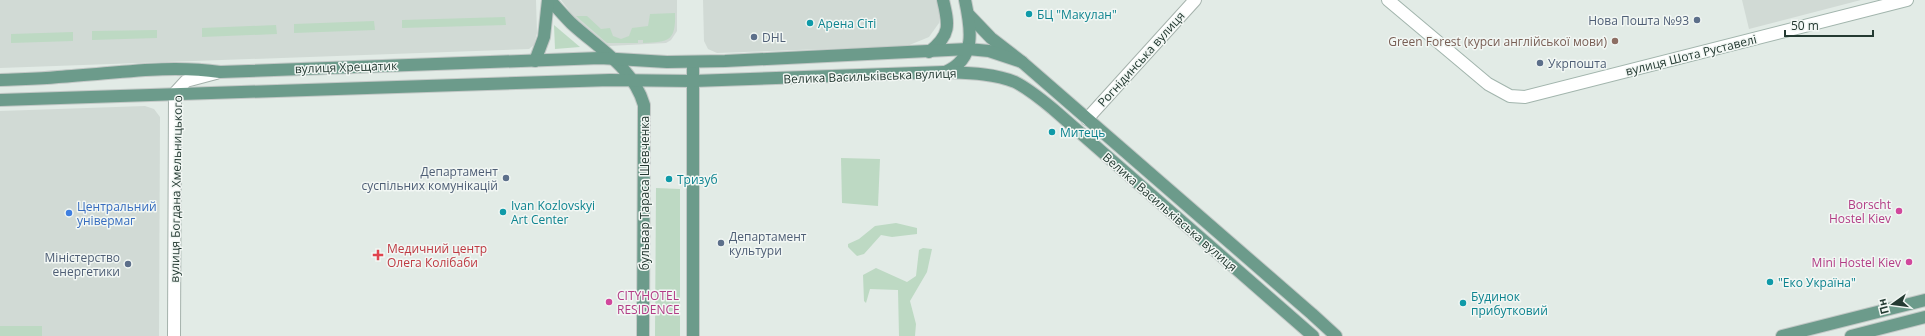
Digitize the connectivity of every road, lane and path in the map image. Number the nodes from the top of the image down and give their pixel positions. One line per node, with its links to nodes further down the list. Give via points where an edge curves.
1 (549, 0): 10 (main road, бульвар Тараса Шевченка, via 571,23); 11 (main road, via 544,37)
2 (943, 0): 9 (main road, via 947,29 944,39)
3 (965, 0): 7 (main road)
4 (1195, 0): 21 (main road, Рогнідинська вулиця)
5 (1388, 0): 6 (main road, вулиця Шота Руставелі, via 1488,84 1510,96 1525,97)
6 (1907, 0)
7 (968, 14): 8 (main road); 13 (main road, Велика Васильківська вулиця, via 991,38)
8 (968, 49): 9 (main road, Велика Васильківська вулиця); 13 (main road, Велика Васильківська вулиця, via 989,51); 15 (main road, via 959,64)
9 (929, 52): 12 (main road, Велика Васильківська вулиця)
10 (615, 58): 11 (main road, вулиця Хрещатик); 12 (main road, вулиця Хрещатик); 16 (main road, бульвар Тараса Шевченка)
11 (535, 61): 14 (main road, вулиця Хрещатик)
12 (693, 62): 18 (main road)
13 (1022, 62): 21 (main road, Велика Васильківська вулиця)
14 (220, 72): 17 (main road, вулиця Хрещатик, via 189,68); 19 (main road, вулиця Богдана Хмельницького, via 186,81)
15 (944, 72): 18 (main road, Велика Васильківська вулиця); 27 (main road, Велика Васильківська вулиця, via 982,74 1014,82 1031,91)
16 (631, 79): 18 (main road, вулиця Хрещатик); 19 (main road, вулиця Хрещатик); 25 (main road, бульвар Тараса Шевченка, via 642,96 644,105)
17 (0, 80)
18 (693, 81): 26 (main road)
19 (175, 93): 20 (main road, вулиця Хрещатик); 24 (main road, вулиця Богдана Хмельницького)
20 (0, 100)
21 (1087, 118): 28 (main road, Велика Васильківська вулиця)
22 (1925, 300): 29 (main road)
23 (1925, 317): 30 (main road)
24 (174, 336)
25 (644, 336)
26 (693, 336)
27 (1313, 336)
28 (1336, 336)
29 (1782, 336)
30 (1851, 336)

